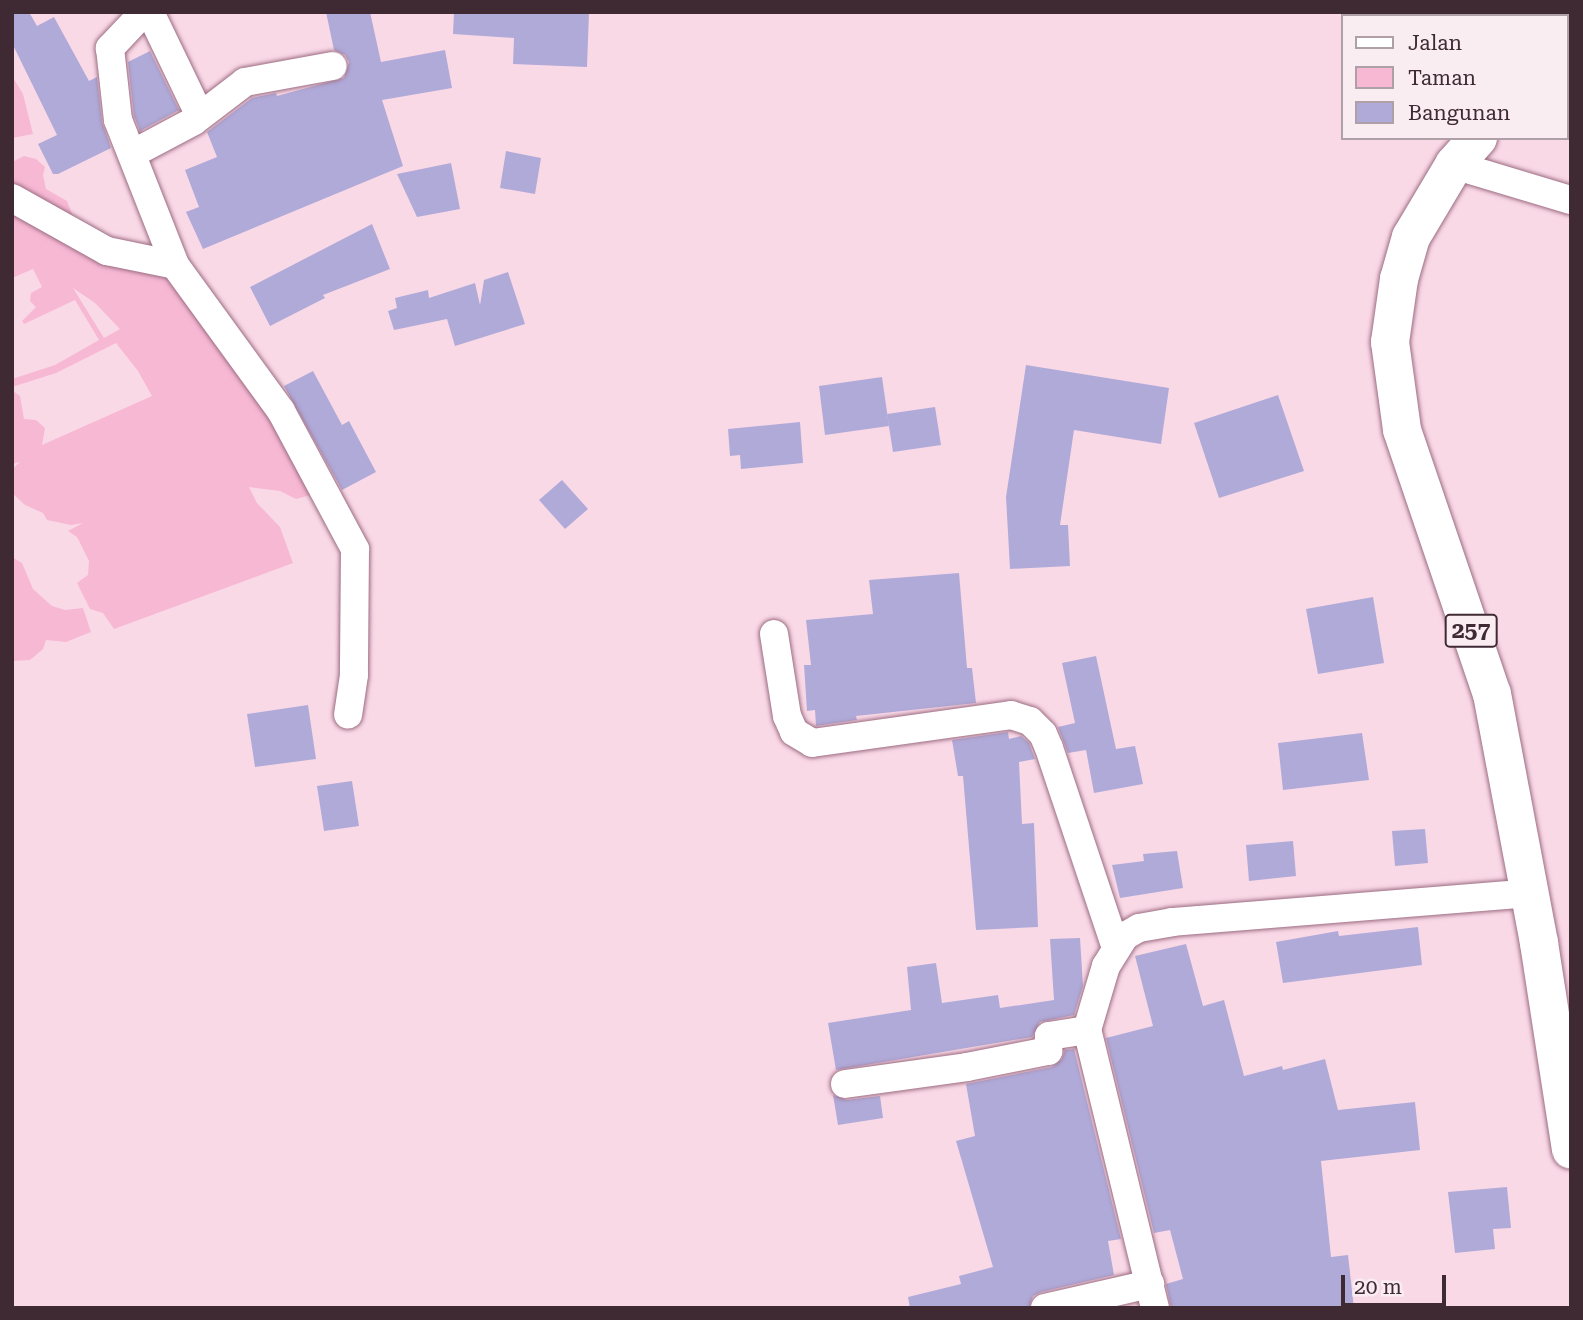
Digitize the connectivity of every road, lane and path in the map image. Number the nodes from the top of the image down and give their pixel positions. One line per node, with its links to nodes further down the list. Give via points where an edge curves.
1 (144, 12): 6 (street, via 110,48 118,120)
2 (150, 12): 4 (street)
3 (333, 66): 4 (street, via 245,82)
4 (200, 116): 6 (street)
5 (1466, 151): 8 (street); 12 (main road, 257, via 1411,237 1399,279 1390,342 1402,430 1492,694)
6 (132, 154): 9 (street)
7 (12, 198): 9 (street, via 107,251)
8 (1571, 200)
9 (176, 265): 11 (street, via 281,411 355,549 354,675)
10 (774, 634): 13 (street, via 787,716 794,732 812,743 1011,715 1030,721 1049,748)
11 (348, 715)
12 (1529, 893): 13 (street, via 1172,922 1139,929 1125,936); 16 (main road, 257)
13 (1116, 948): 14 (street)
14 (1087, 1030): 15 (street, via 1049,1036 1048,1051 967,1068); 17 (street)
15 (845, 1084)
16 (1571, 1150)
17 (1153, 1296): 18 (street)
18 (1045, 1308)

